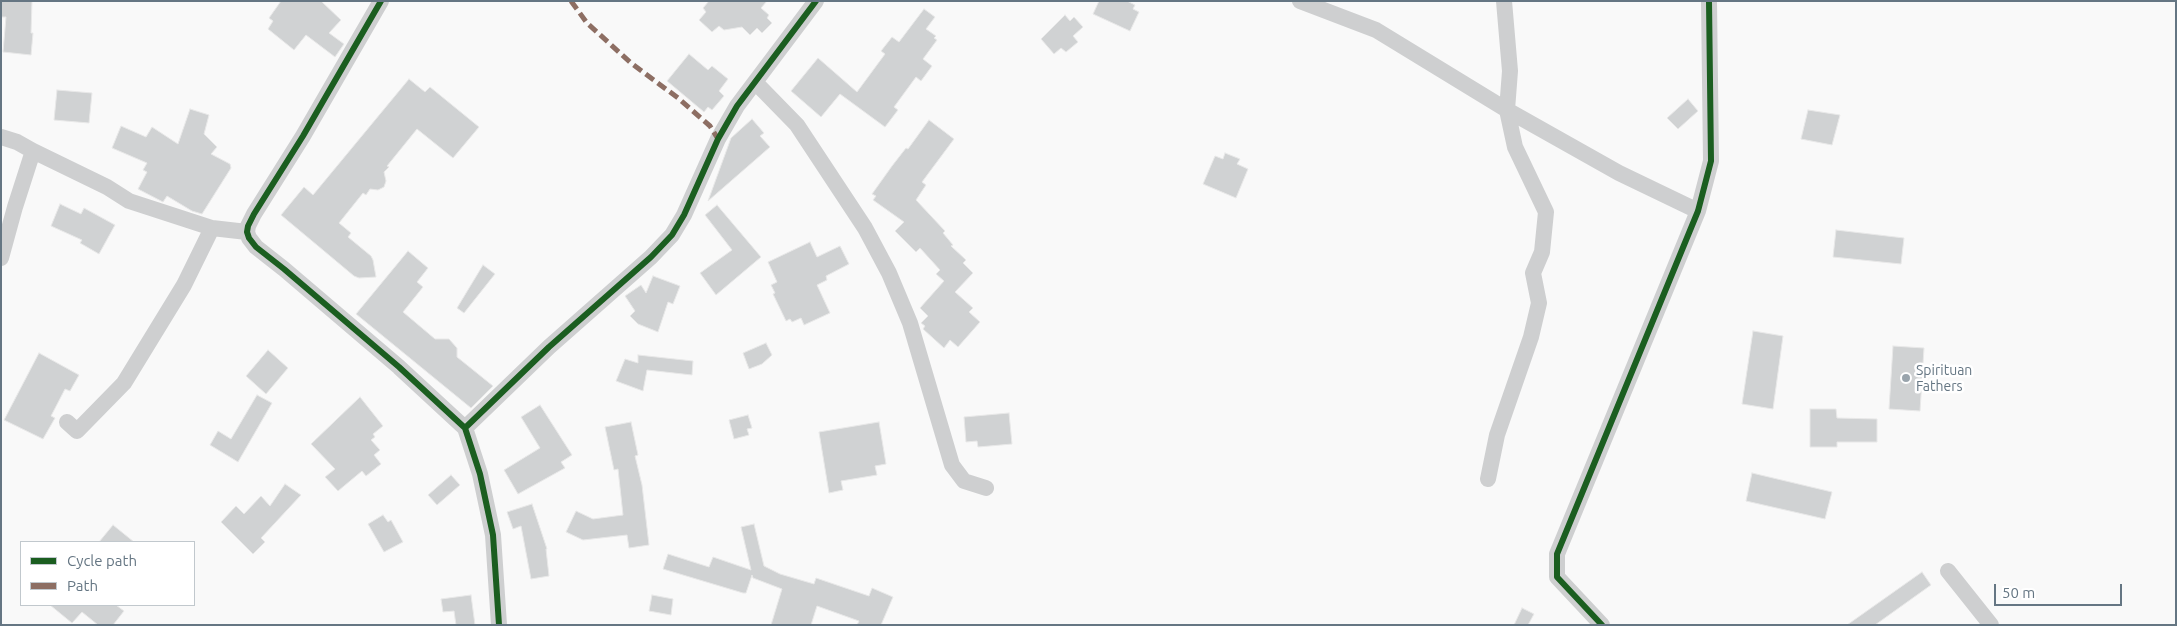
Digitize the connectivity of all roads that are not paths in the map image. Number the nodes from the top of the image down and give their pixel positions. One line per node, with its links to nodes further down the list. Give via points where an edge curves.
1 (381, 1): 12 (street, via 254,214)
2 (816, 1): 6 (street)
3 (1300, 1): 7 (street, via 1376,30)
4 (1504, 1): 7 (street, via 1510,71)
5 (1709, 1): 10 (street, via 1711,161)
6 (756, 82): 15 (street, via 718,139 672,235); 17 (street, via 797,125 865,228 910,323 952,465 964,481)
7 (1507, 110): 10 (street, via 1619,173); 16 (street, via 1515,147 1546,212 1542,252 1533,273 1539,303 1531,337 1496,435)
8 (1, 137): 9 (street)
9 (33, 151): 11 (street, via 130,201); 13 (street)
10 (1698, 211): 20 (street, via 1556,554 1557,577)
11 (212, 228): 12 (street); 14 (street, via 184,285 124,383 77,431)
12 (247, 232): 15 (street, via 256,248 399,367)
13 (1, 258)
14 (67, 422)
15 (465, 428): 19 (street, via 480,474 494,536)
16 (1488, 479)
17 (986, 488)
18 (1948, 571): 21 (street)
19 (499, 625)
20 (1602, 625)
21 (1991, 625)

